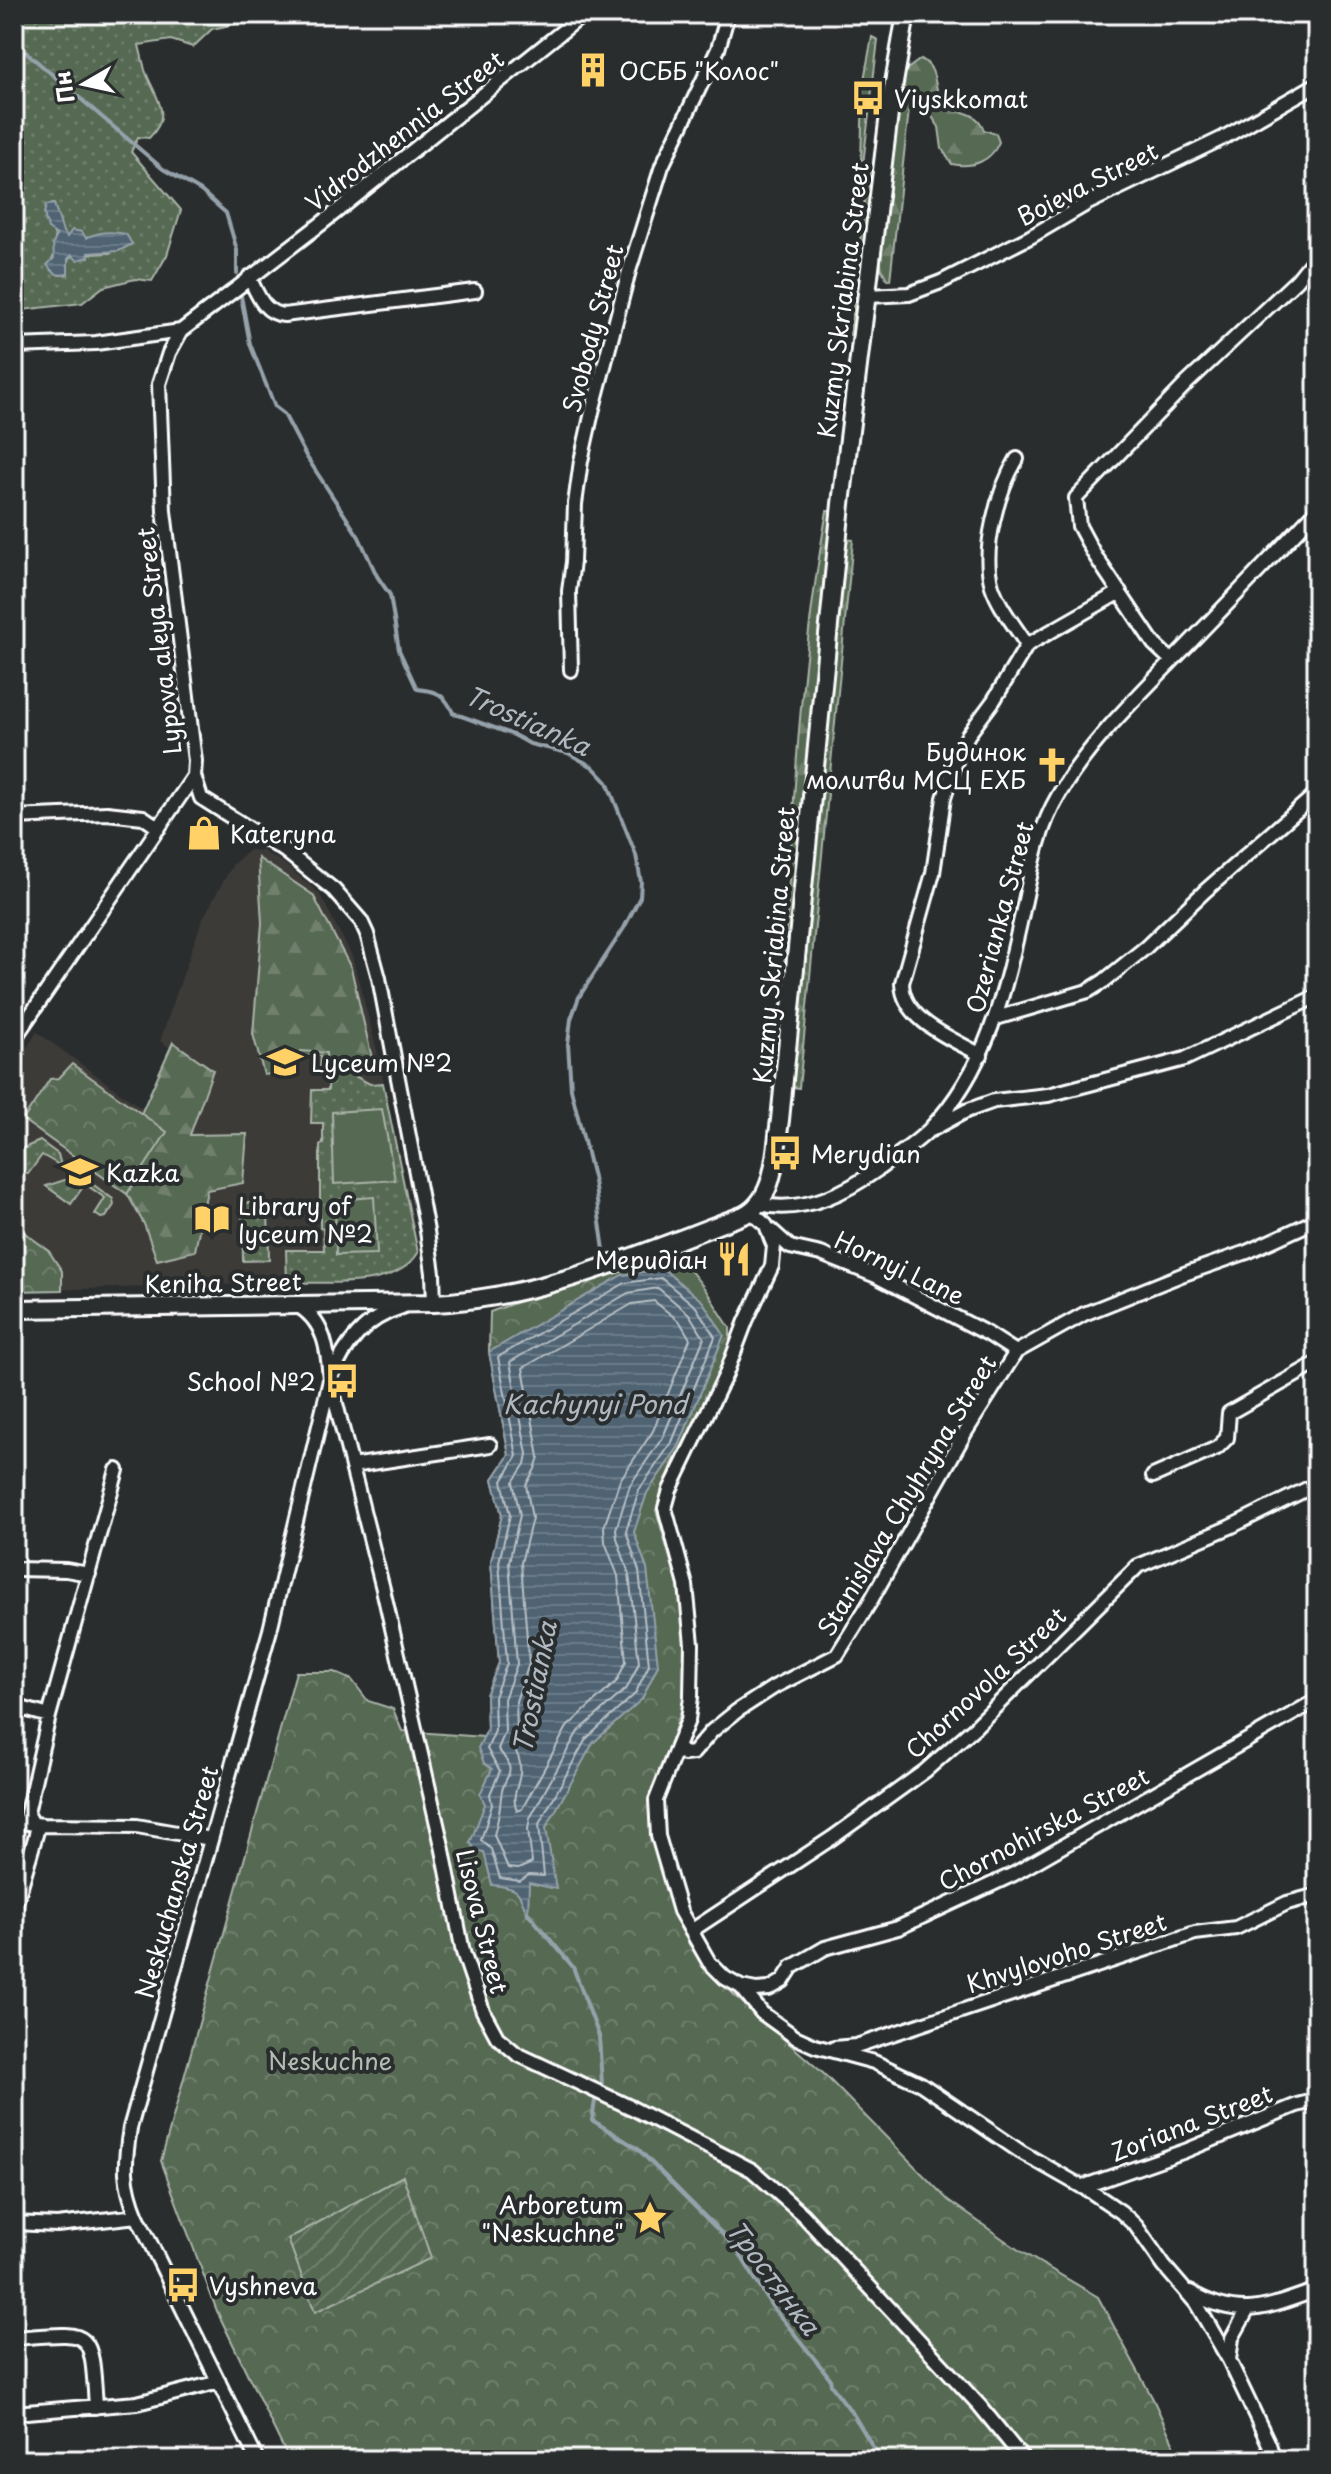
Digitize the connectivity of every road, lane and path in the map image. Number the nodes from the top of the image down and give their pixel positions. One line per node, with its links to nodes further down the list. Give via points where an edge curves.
1 (584, 14): 6 (street, Vidrodzhennia Street)
2 (728, 14): 16 (street, Svobody Street, via 718,49 662,166 592,412 575,504)
3 (906, 14): 8 (main road, Kuzmy Skriabina Street)
4 (1317, 84): 8 (street, Boieva Street, via 941,282 909,294)
5 (1317, 255): 13 (street, via 1076,498 1079,526)
6 (249, 277): 7 (street, via 265,308 284,315); 9 (street, Lypova aleya Street)
7 (475, 291)
8 (868, 296): 26 (main road, Kuzmy Skriabina Street, via 841,504 780,1120 772,1175)
9 (181, 331): 10 (street, via 96,343); 17 (street, Lypova aleya Street, via 160,374 159,398 164,511)
10 (14, 346)
11 (1017, 459): 14 (street, via 1001,489 990,577)
12 (1317, 510): 15 (street, Ozerianka Street)
13 (1120, 592): 14 (street); 15 (street, via 1154,644)
14 (1027, 645): 24 (street, via 968,735 952,772 933,873 902,983 914,1014)
15 (1172, 661): 22 (street, Ozerianka Street, via 1058,796 1039,836)
16 (571, 670)
17 (194, 776): 20 (street, Lypova aleya Street); 30 (street, via 201,798 285,851 334,890 367,934 427,1231)
18 (1317, 793): 22 (street, via 1104,981 1088,991)
19 (14, 817): 20 (street, via 119,813 143,817)
20 (159, 828): 23 (street, Lypova aleya Street)
21 (1317, 996): 25 (street, via 1185,1059 1048,1095 994,1101)
22 (996, 1018): 24 (street, Ozerianka Street)
23 (14, 1039)
24 (981, 1055): 25 (street, Ozerianka Street, via 969,1080)
25 (928, 1131): 26 (street, Ozerianka Street, via 868,1176 826,1198 805,1205)
26 (755, 1208): 28 (street); 30 (main road, via 558,1282)
27 (1317, 1220): 33 (street, Stanislava Chyhryna Street, via 1084,1314)
28 (766, 1225): 33 (street, Hornyi Lane, via 790,1247 876,1276); 46 (street, via 774,1246 772,1266 665,1508 686,1585 692,1644 688,1720)
29 (413, 1303): 30 (main road, Keniha Street); 31 (main road, Keniha Street); 35 (street, via 379,1316 357,1334)
30 (434, 1303)
31 (296, 1305): 32 (main road, Keniha Street); 35 (street, Neskuchanska Street, via 316,1322 324,1338)
32 (14, 1309)
33 (1016, 1352): 46 (street, Stanislava Chyhryna Street, via 837,1655 737,1711 693,1753 684,1754)
34 (1317, 1363): 39 (street, via 1229,1413 1227,1438 1217,1448)
35 (330, 1380): 37 (street, Lisova Street); 49 (street, Neskuchanska Street, via 270,1630)
36 (490, 1445): 37 (street)
37 (352, 1466): 68 (street, Lisova Street, via 463,1952 497,2037 517,2054 752,2170 803,2215)
38 (117, 1470): 42 (street)
39 (1153, 1476)
40 (1317, 1484): 52 (street, Chornovola Street, via 1138,1566 925,1771)
41 (14, 1569): 42 (street)
42 (89, 1574): 45 (street)
43 (1317, 1700): 53 (street, Chornohirska Street, via 1014,1874 898,1928 825,1948 792,1967 769,1989)
44 (14, 1706): 45 (street)
45 (49, 1716): 48 (street, via 27,1813)
46 (677, 1747): 52 (street, via 656,1800 655,1817 672,1887)
47 (14, 1824): 48 (street)
48 (33, 1824): 49 (street, via 137,1826); 51 (street, via 37,1831)
49 (211, 1839): 57 (street, Neskuchanska Street, via 130,2128 125,2182)
50 (1317, 1895): 54 (street, Khvylovoho Street, via 1236,1928 1195,1933 856,2046)
51 (14, 1910)
52 (691, 1931): 53 (street, via 709,1962)
53 (741, 1987): 54 (street, via 762,2013 795,2037)
54 (827, 2049): 56 (street, via 874,2062 921,2084)
55 (1317, 2100): 56 (street, Zoriana Street)
56 (1082, 2187): 59 (street, via 1136,2226)
57 (137, 2216): 58 (street, via 57,2225); 64 (street, Neskuchanska Street)
58 (14, 2223)
59 (1187, 2290): 61 (street, via 1228,2309); 63 (street)
60 (1317, 2290): 61 (street)
61 (1247, 2311): 63 (street, via 1232,2338)
62 (14, 2338): 65 (street, via 67,2334 85,2339)
63 (1229, 2360): 69 (street)
64 (219, 2382): 65 (street, via 137,2403); 67 (street, Neskuchanska Street)
65 (96, 2407): 66 (street)
66 (14, 2413)
67 (257, 2460)
68 (1024, 2460)
69 (1274, 2460)

